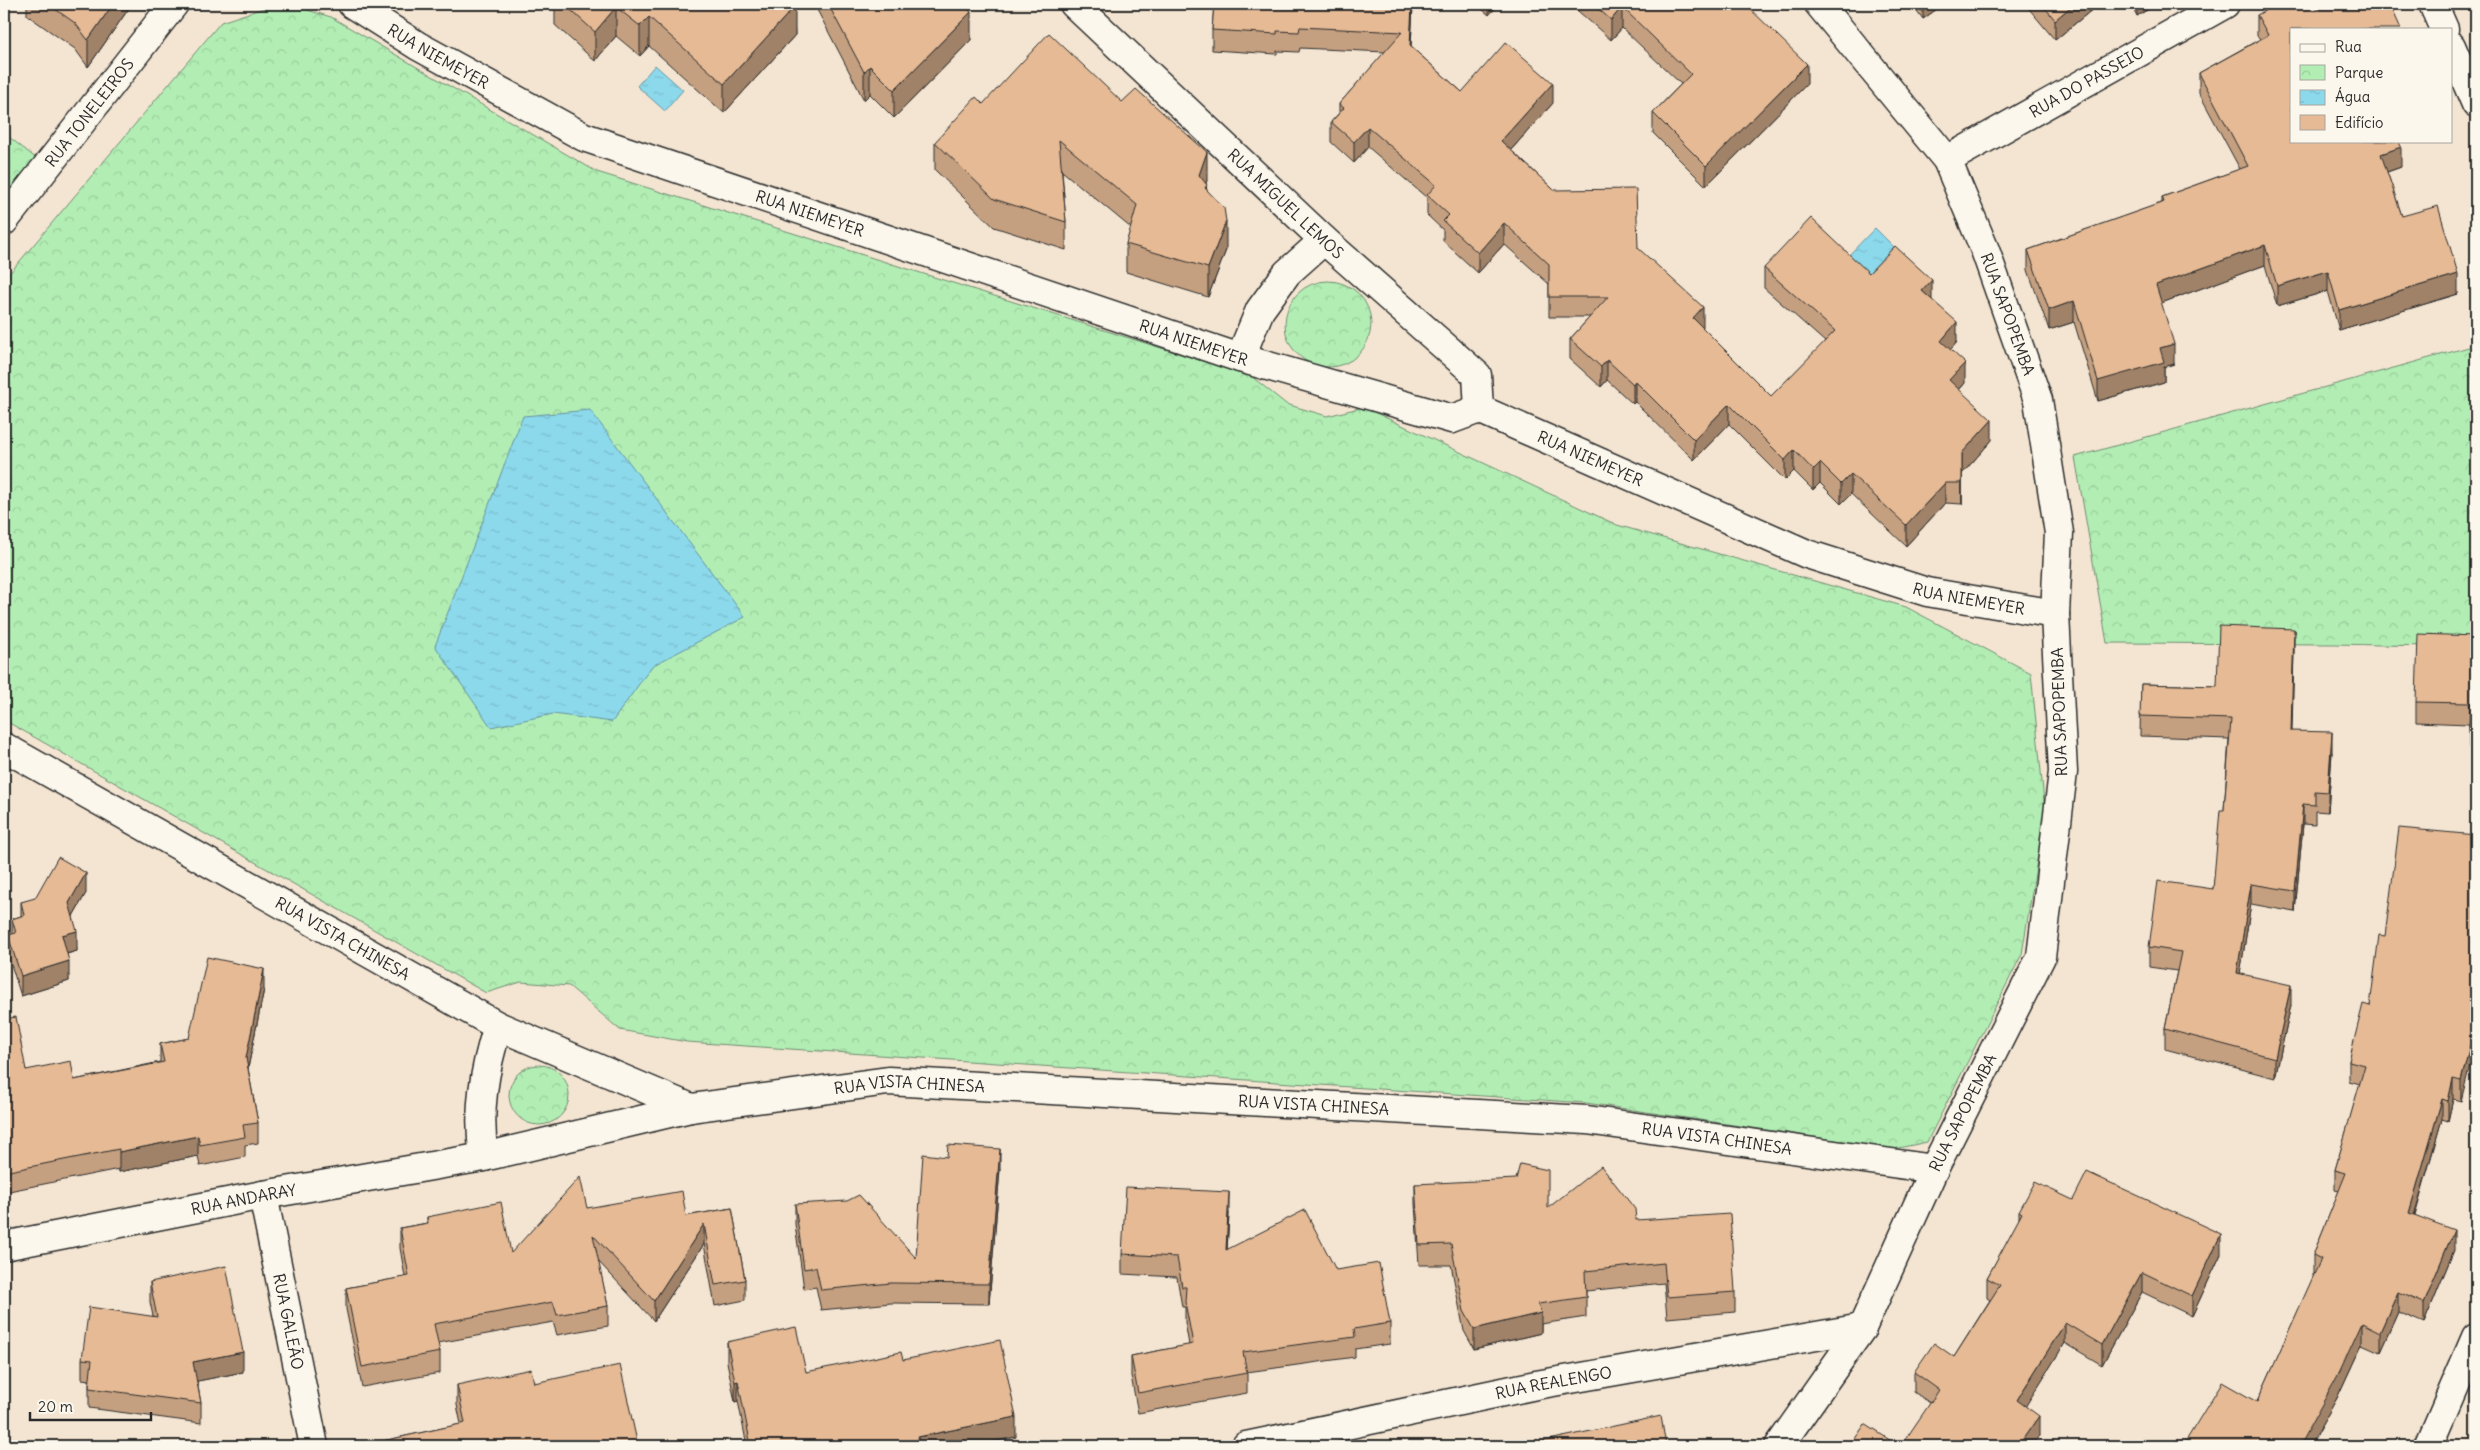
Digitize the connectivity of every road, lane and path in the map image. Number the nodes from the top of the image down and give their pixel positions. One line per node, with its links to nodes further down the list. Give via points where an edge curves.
1 (174, 4): 11 (street, RUA TONELEIROS)
2 (352, 4): 13 (street, RUA NIEMEYER, via 418,46 584,138)
3 (1074, 4): 12 (street, RUA MIGUEL LEMOS)
4 (1820, 4): 10 (street, RUA SAPOPEMBA)
5 (2225, 4): 10 (street, RUA DO PASSEIO)
6 (2433, 4): 7 (street)
7 (2444, 28)
8 (2452, 48): 9 (street)
9 (2476, 104)
10 (1947, 160): 15 (street, RUA SAPOPEMBA, via 1985,250 2038,400 2059,533)
11 (4, 221)
12 (1324, 240): 13 (street, via 1287,273 1260,310); 14 (street, RUA MIGUEL LEMOS, via 1477,375)
13 (1240, 358): 14 (street, RUA NIEMEYER, via 1452,419)
14 (1479, 409): 15 (street, RUA NIEMEYER, via 1807,554 1927,592)
15 (2055, 614): 20 (street, RUA SAPOPEMBA, via 2064,772 2041,957)
16 (4, 747): 17 (street, RUA VISTA CHINESA)
17 (498, 1026): 18 (street, RUA VISTA CHINESA); 19 (street, via 486,1064 480,1129)
18 (691, 1108): 19 (street, RUA VISTA CHINESA); 20 (street, RUA VISTA CHINESA, via 888,1081 1587,1120)
19 (484, 1157): 21 (street, RUA ANDARAY)
20 (1934, 1169): 23 (street, RUA SAPOPEMBA)
21 (263, 1195): 22 (street, RUA ANDARAY); 25 (street, RUA GALEÃO)
22 (4, 1246)
23 (1862, 1328): 26 (street, RUA REALENGO, via 1536,1385); 27 (street, RUA SAPOPEMBA)
24 (2476, 1337): 28 (street)
25 (314, 1446)
26 (1246, 1446)
27 (1779, 1446)
28 (2428, 1446)

